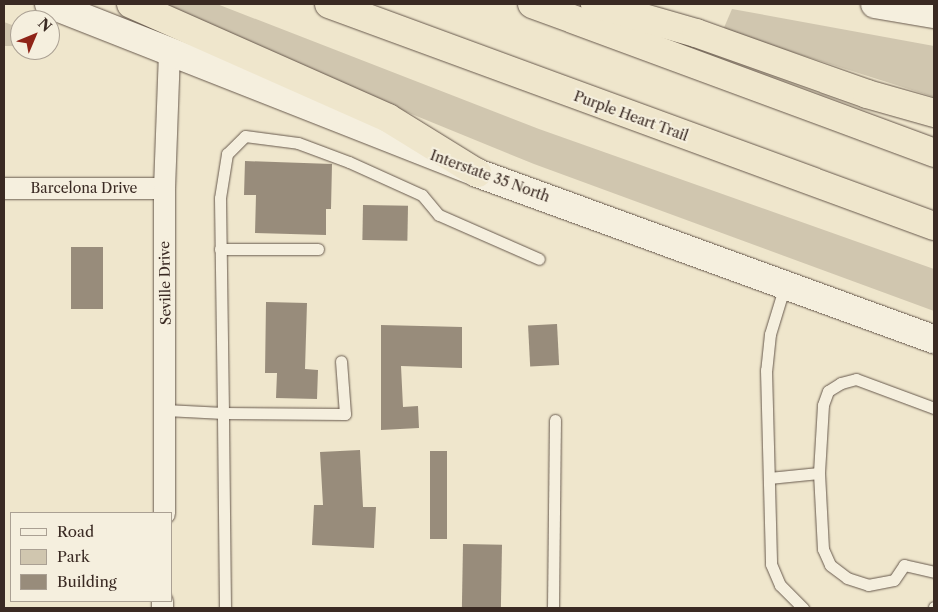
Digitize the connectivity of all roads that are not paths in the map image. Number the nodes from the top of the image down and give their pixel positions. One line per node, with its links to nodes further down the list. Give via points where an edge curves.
1 (49, 4): 8 (main road, Interstate 35 North)
2 (131, 4): 11 (highway, via 388,118)
3 (329, 4): 14 (highway, Purple Heart Trail)
4 (532, 4): 10 (highway)
5 (595, 4): 9 (highway, via 696,33 867,94)
6 (878, 4): 7 (main road)
7 (934, 14)
8 (169, 52): 11 (main road, Interstate 35 North); 13 (street, Seville Drive)
9 (934, 113)
10 (934, 153)
11 (477, 173): 18 (main road, Interstate 35 North)
12 (4, 188): 13 (street, Barcelona Drive)
13 (164, 188): 22 (street, Seville Drive)
14 (934, 226)
15 (220, 249): 16 (lane); 17 (lane, via 220,198 227,154 245,136 298,143 349,162 422,195 439,215); 23 (lane)
16 (318, 249)
17 (539, 259)
18 (785, 285): 19 (main road, Interstate 35 North); 26 (lane, via 770,334 766,370)
19 (934, 339)
20 (341, 360): 23 (lane, via 345,414)
21 (934, 408): 25 (lane, via 856,379 841,383 828,391 823,405)
22 (166, 410): 23 (lane); 27 (street, Seville Drive)
23 (222, 413): 29 (lane)
24 (555, 420): 30 (lane)
25 (819, 473): 26 (lane); 28 (lane, via 823,549 830,565 847,578 868,585 894,580 904,565)
26 (769, 478): 31 (lane, via 771,564 780,584)
27 (164, 512)
28 (934, 572)
29 (225, 608)
30 (553, 608)
31 (804, 608)

